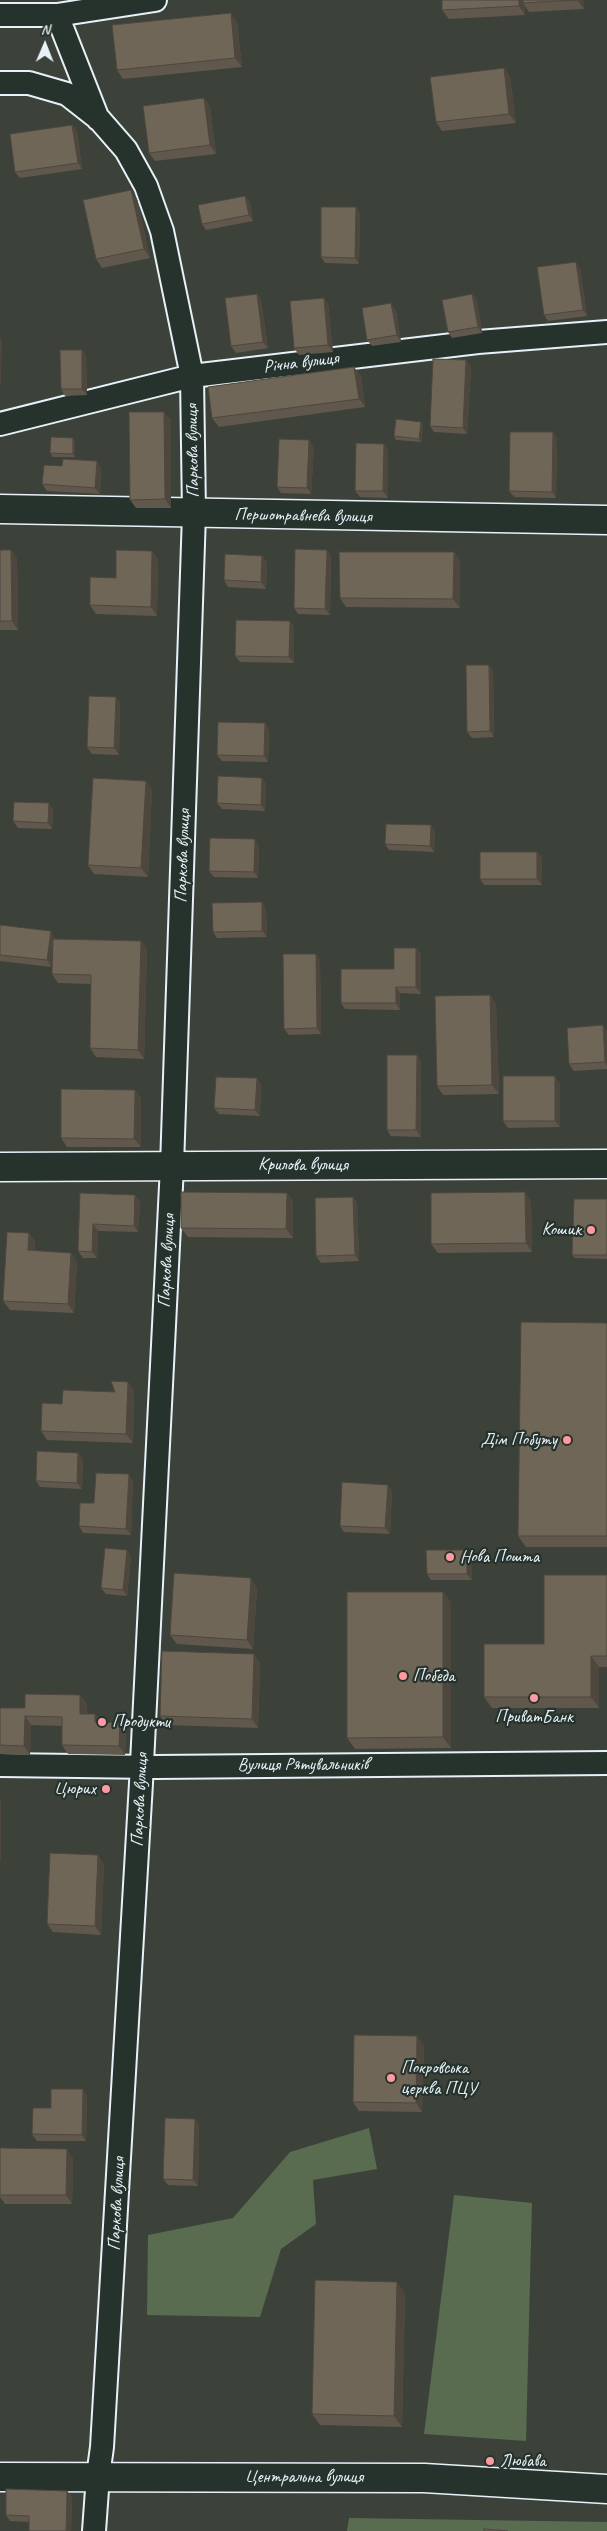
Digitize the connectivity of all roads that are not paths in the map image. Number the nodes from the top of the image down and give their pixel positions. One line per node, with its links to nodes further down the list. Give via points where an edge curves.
1 (154, 0): 3 (street)
2 (0, 15): 3 (street)
3 (57, 15): 5 (street)
4 (0, 83): 5 (street, Паркова вулиця, via 29,83 67,94)
5 (99, 120): 7 (street, Паркова вулиця, via 126,150 146,186 162,231)
6 (607, 332): 7 (street, Річна вулиця, via 478,342)
7 (192, 376): 8 (street, Річна вулиця); 10 (street, Паркова вулиця)
8 (0, 424)
9 (0, 509): 10 (street, Першотравнева вулиця)
10 (194, 514): 11 (street, Першотравнева вулиця); 13 (street, Паркова вулиця)
11 (607, 520)
12 (607, 1164): 13 (street, Крилова вулиця)
13 (172, 1166): 14 (street, Крилова вулиця); 17 (street, Паркова вулиця)
14 (0, 1167)
15 (607, 1763): 17 (street, Вулиця Рятувальників)
16 (0, 1765): 17 (street, Вулиця Рятувальників)
17 (142, 1766): 18 (street, Паркова вулиця)
18 (98, 2476): 19 (street, Центральна вулиця); 20 (street, Центральна вулиця, via 424,2478); 21 (street, Паркова вулиця)
19 (0, 2477)
20 (607, 2489)
21 (94, 2531)

